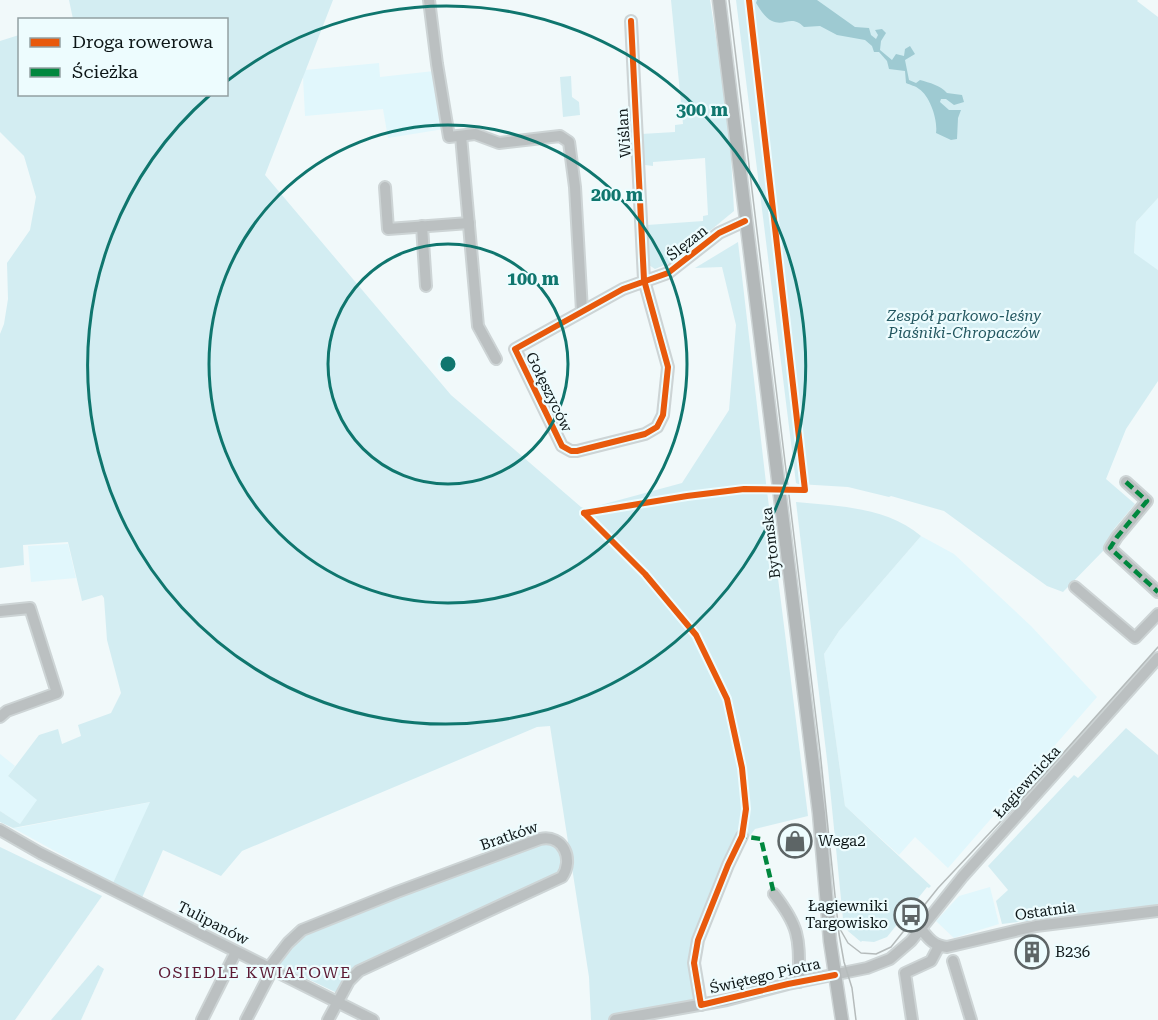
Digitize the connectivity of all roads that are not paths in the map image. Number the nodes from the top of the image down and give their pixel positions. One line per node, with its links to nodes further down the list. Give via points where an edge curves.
1 (429, 0): 4 (street, via 449,137)
2 (718, 0): 6 (main road, Bytomska)
3 (631, 21): 9 (street, Wiślan)
4 (461, 136): 7 (street); 11 (street, via 475,134 499,143 560,136 569,142)
5 (386, 187): 8 (street, via 388,229)
6 (745, 221): 9 (street, Ślęzan, via 719,233 668,273); 30 (main road, Bytomska, via 819,813)
7 (469, 223): 8 (street); 13 (street, via 478,326)
8 (422, 226): 10 (street)
9 (644, 280): 11 (street, Ślęzan); 12 (street, Gołęszyców, via 668,367 663,415 651,431 577,451 567,449)
10 (426, 286)
11 (582, 311): 12 (street, Ślęzan)
12 (515, 349)
13 (496, 359)
14 (1126, 482): 16 (street, via 1148,501 1110,548)
15 (1075, 587): 18 (street, via 1135,638)
16 (1158, 591)
17 (0, 611): 20 (street, via 30,608 57,693)
18 (1158, 614)
19 (1158, 658): 25 (street, Łagiewnicka, via 963,876)
20 (0, 717)
21 (0, 830): 27 (street, Tulipanów)
22 (742, 837): 33 (street, via 698,940 694,963)
23 (774, 894): 31 (street, via 788,911 798,933)
24 (1158, 911): 26 (street, Ostatnia, via 1036,926 957,946)
25 (921, 929): 26 (street); 30 (street, via 890,959)
26 (939, 946): 40 (street, via 931,961 905,973)
27 (236, 952): 29 (street, Tulipanów); 34 (street)
28 (953, 961): 41 (street)
29 (271, 969): 32 (street, Tulipanów); 32 (street, Bratków, via 302,930 540,839 552,838 561,843 568,865 558,880 365,967 349,981); 35 (street)
30 (835, 975): 31 (street, Świętego Piotra); 39 (main road, Bytomska)
31 (799, 982): 33 (street, Świętego Piotra)
32 (337, 1002): 36 (street); 37 (street, Tulipanów)
33 (701, 1005): 38 (street)
34 (202, 1020)
35 (246, 1020)
36 (328, 1020)
37 (373, 1020)
38 (615, 1020)
39 (842, 1020)
40 (912, 1020)
41 (971, 1020)

